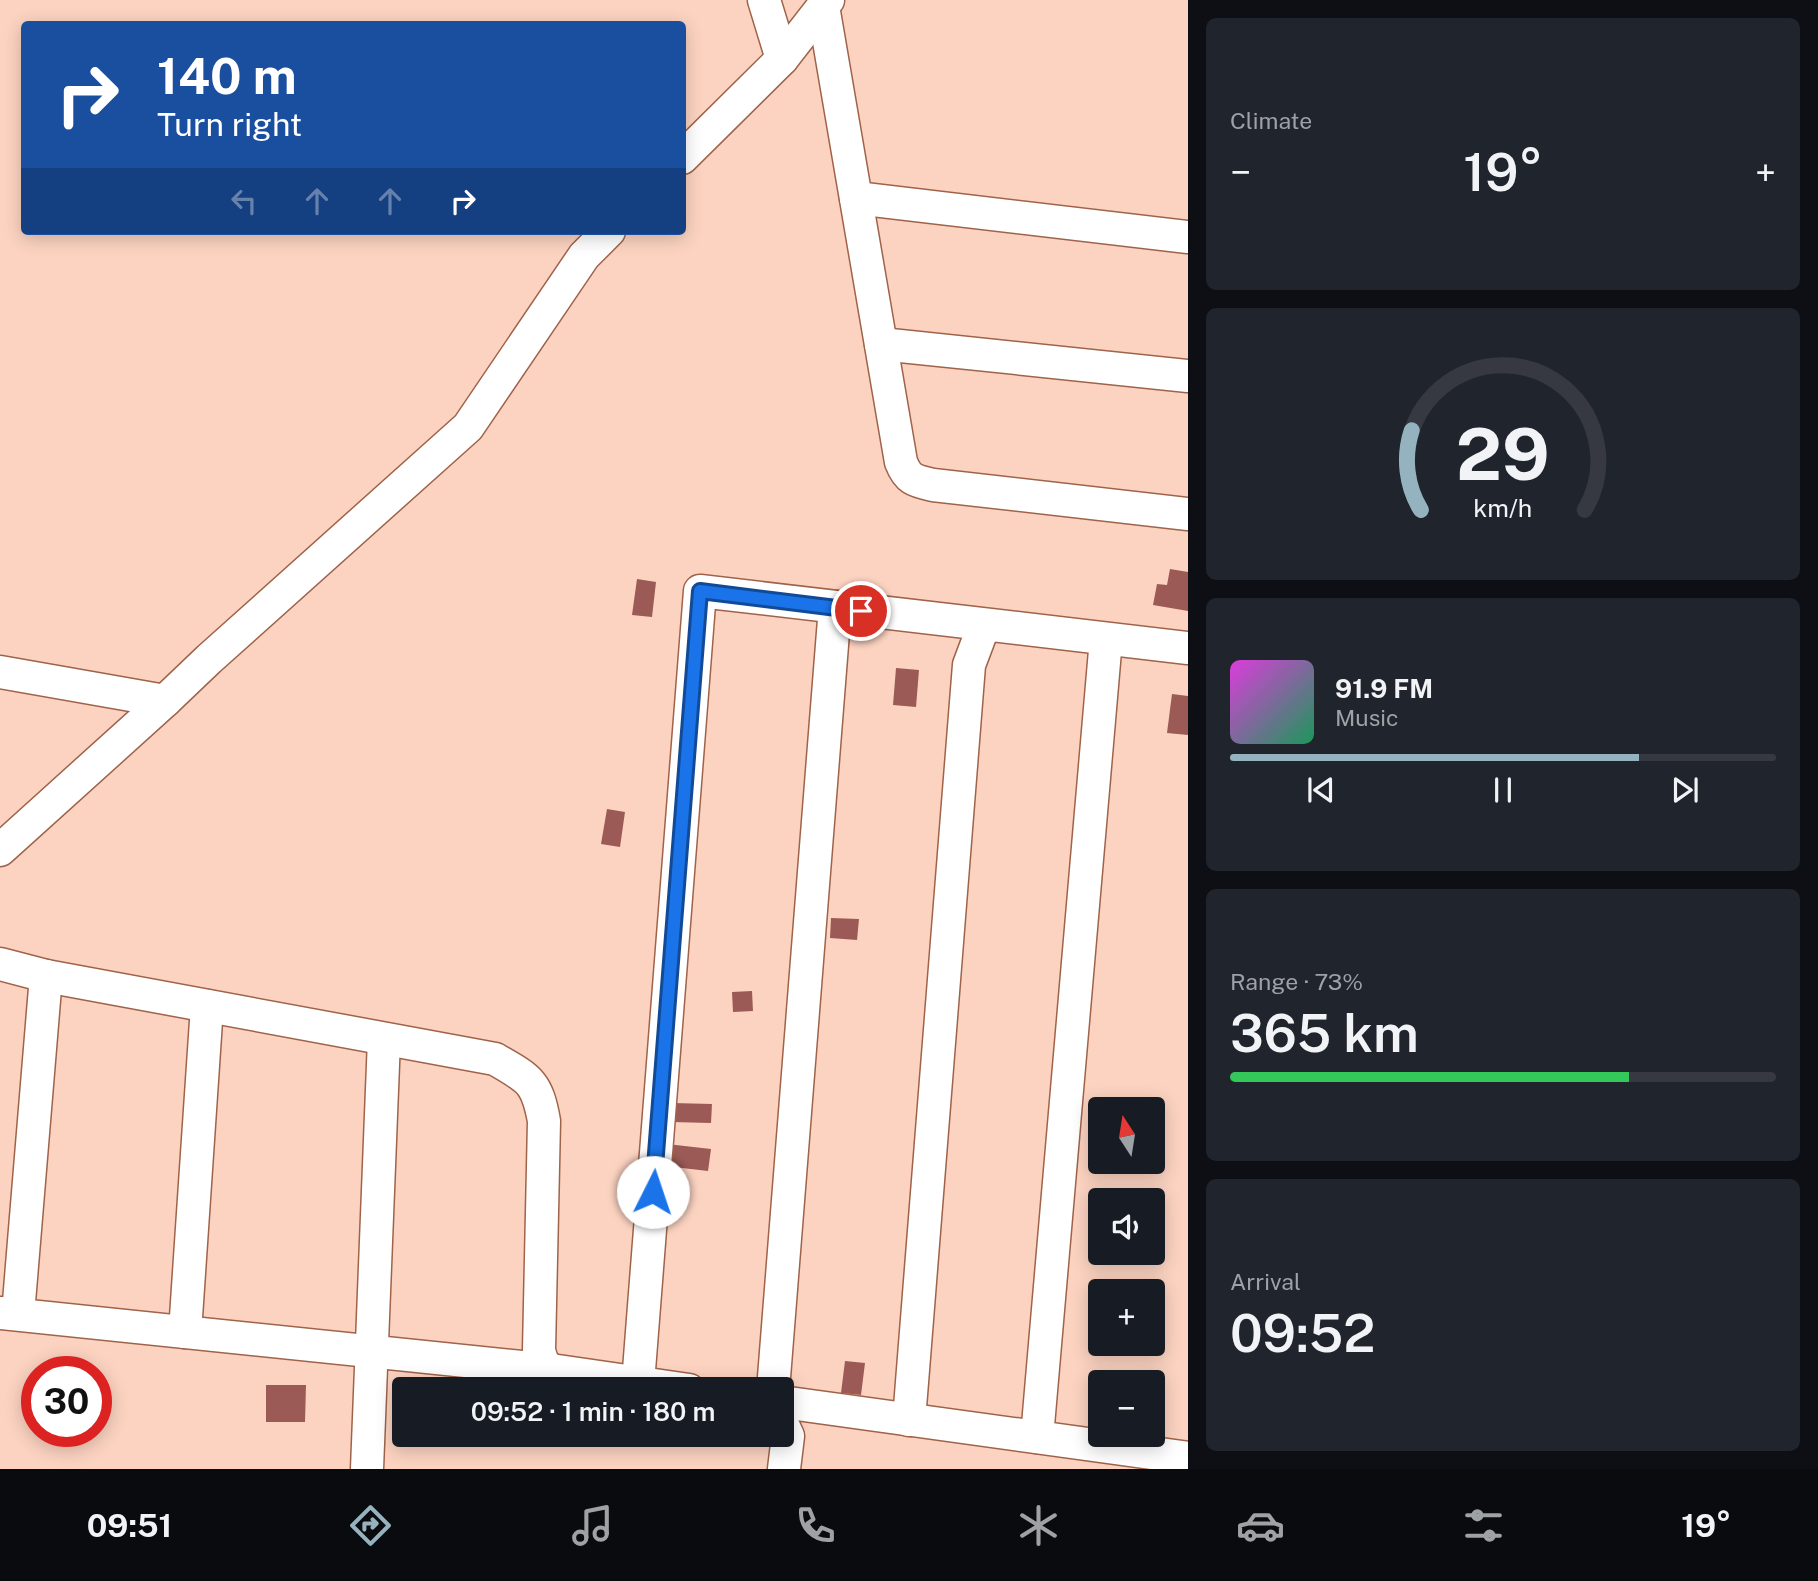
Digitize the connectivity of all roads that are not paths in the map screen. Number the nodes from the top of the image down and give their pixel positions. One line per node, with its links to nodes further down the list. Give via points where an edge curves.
1 (764, 0): 3 (street)
2 (825, 3): 3 (street); 5 (street)
3 (782, 59): 4 (street)
4 (686, 154)
5 (856, 198): 7 (street); 8 (street)
6 (605, 235): 16 (street, via 584,256 468,427)
7 (1188, 237)
8 (881, 344): 9 (street); 10 (street, via 901,462 911,478 933,485)
9 (1188, 376)
10 (1188, 514)
11 (835, 607): 12 (street); 27 (street, via 700,591); 28 (street)
12 (984, 625): 13 (street); 30 (street, via 968,665)
13 (1106, 639): 14 (street); 31 (street)
14 (1188, 648)
15 (0, 672): 16 (street)
16 (165, 701): 17 (street)
17 (0, 850)
18 (0, 964): 19 (street)
19 (46, 976): 20 (street); 22 (street)
20 (207, 1006): 21 (street); 23 (street)
21 (384, 1039): 24 (street); 25 (street, via 495,1059 524,1076 539,1096 544,1121 539,1350 545,1367)
22 (9, 1314): 23 (street)
23 (185, 1332): 24 (street)
24 (372, 1352): 25 (street); 34 (street)
25 (551, 1370): 26 (street)
26 (602, 1377)
27 (638, 1377)
28 (775, 1377)
29 (794, 1404): 30 (street)
30 (909, 1420): 31 (street)
31 (1037, 1437): 33 (street)
32 (787, 1447): 35 (street)
33 (1188, 1458)
34 (367, 1469)
35 (784, 1469)

